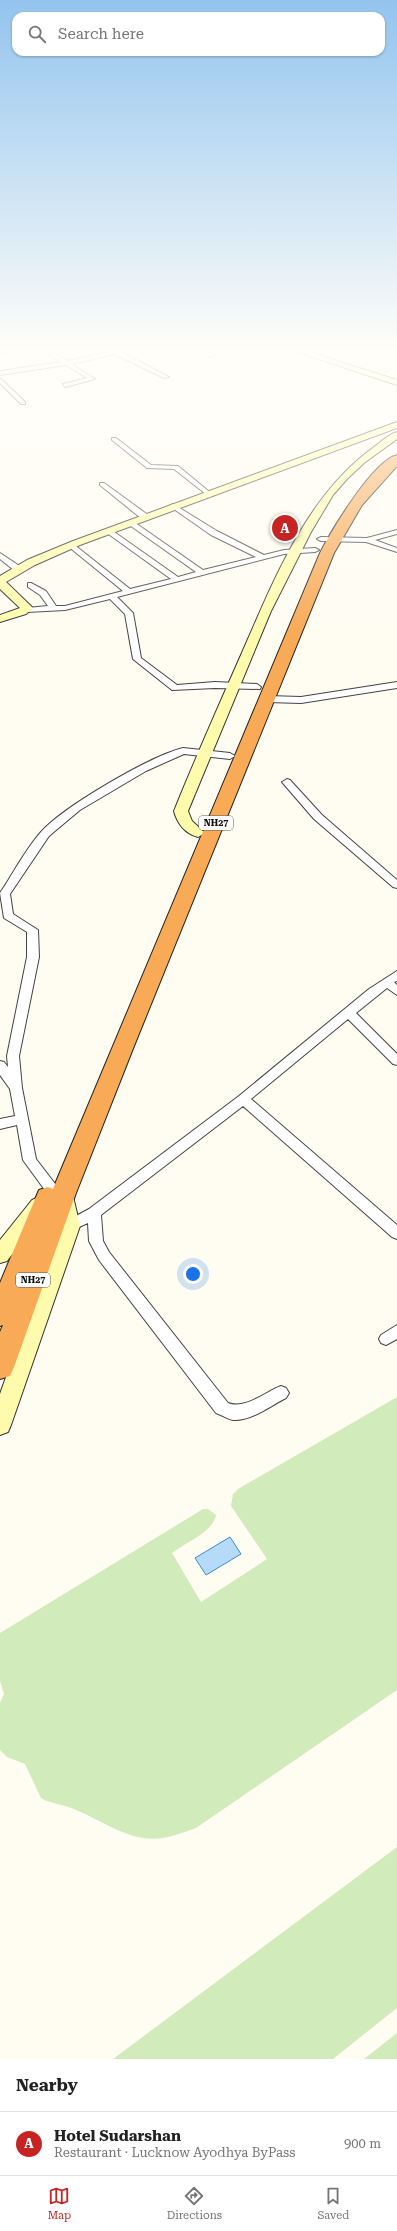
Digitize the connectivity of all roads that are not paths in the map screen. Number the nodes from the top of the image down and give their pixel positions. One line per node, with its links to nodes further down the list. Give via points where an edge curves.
1 (120, 444): 7 (street, via 149,467 176,467)
2 (345, 444): 7 (street)
3 (384, 444): 14 (street, via 362,459 330,494 303,535)
4 (397, 449): 5 (highway, NH27)
5 (386, 468): 14 (highway, NH27, via 343,504)
6 (102, 484): 9 (street)
7 (209, 494): 8 (street)
8 (173, 506): 9 (street); 18 (street, via 219,536)
9 (145, 517): 10 (street)
10 (131, 522): 11 (street); 20 (street)
11 (110, 531): 15 (street); 21 (street)
12 (397, 532): 13 (street)
13 (367, 540): 14 (street); 16 (street)
14 (317, 544): 18 (street); 30 (street, via 289,562); 31 (highway, NH27)
15 (72, 545): 19 (street); 24 (street)
16 (397, 550)
17 (0, 555): 19 (street)
18 (264, 558): 20 (street)
19 (18, 569): 22 (street)
20 (202, 573): 21 (street)
21 (178, 580): 24 (street)
22 (0, 583): 26 (street, via 26,606)
23 (31, 585): 27 (street, via 43,593)
24 (129, 592): 25 (street)
25 (112, 597): 27 (street); 30 (street, via 129,613 137,659 170,686)
26 (27, 610): 27 (street); 28 (street)
27 (54, 610)
28 (0, 619)
29 (397, 685): 31 (street, via 301,700)
30 (233, 686): 31 (street); 32 (street)
31 (262, 693): 33 (highway, NH27); 47 (highway, NH27, via 123,1046)
32 (204, 754): 33 (street); 35 (street, via 181,811 187,825); 37 (street, via 183,751 143,769 76,808 45,834)
33 (230, 756): 35 (highway, NH27)
34 (287, 782): 36 (street, via 318,817)
35 (198, 833): 47 (highway, NH27)
36 (397, 885)
37 (3, 899): 43 (street, via 8,916 32,930 33,957 13,1056)
38 (392, 978): 39 (street); 40 (street)
39 (397, 991)
40 (348, 1012): 41 (street); 44 (street)
41 (397, 1061)
42 (0, 1066): 43 (street)
43 (16, 1088): 45 (street)
44 (242, 1099): 48 (street); 50 (street)
45 (22, 1119): 46 (street); 47 (street, via 30,1160)
46 (0, 1124)
47 (58, 1191): 49 (street); 51 (street); 52 (highway, NH27); 53 (highway, NH27)
48 (94, 1213): 49 (street); 54 (street, via 96,1242 104,1256 222,1408 234,1413 247,1410)
49 (70, 1226): 55 (street)
50 (397, 1233)
51 (0, 1255)
52 (0, 1315)
53 (0, 1367)
54 (281, 1393)
55 (0, 1425)

